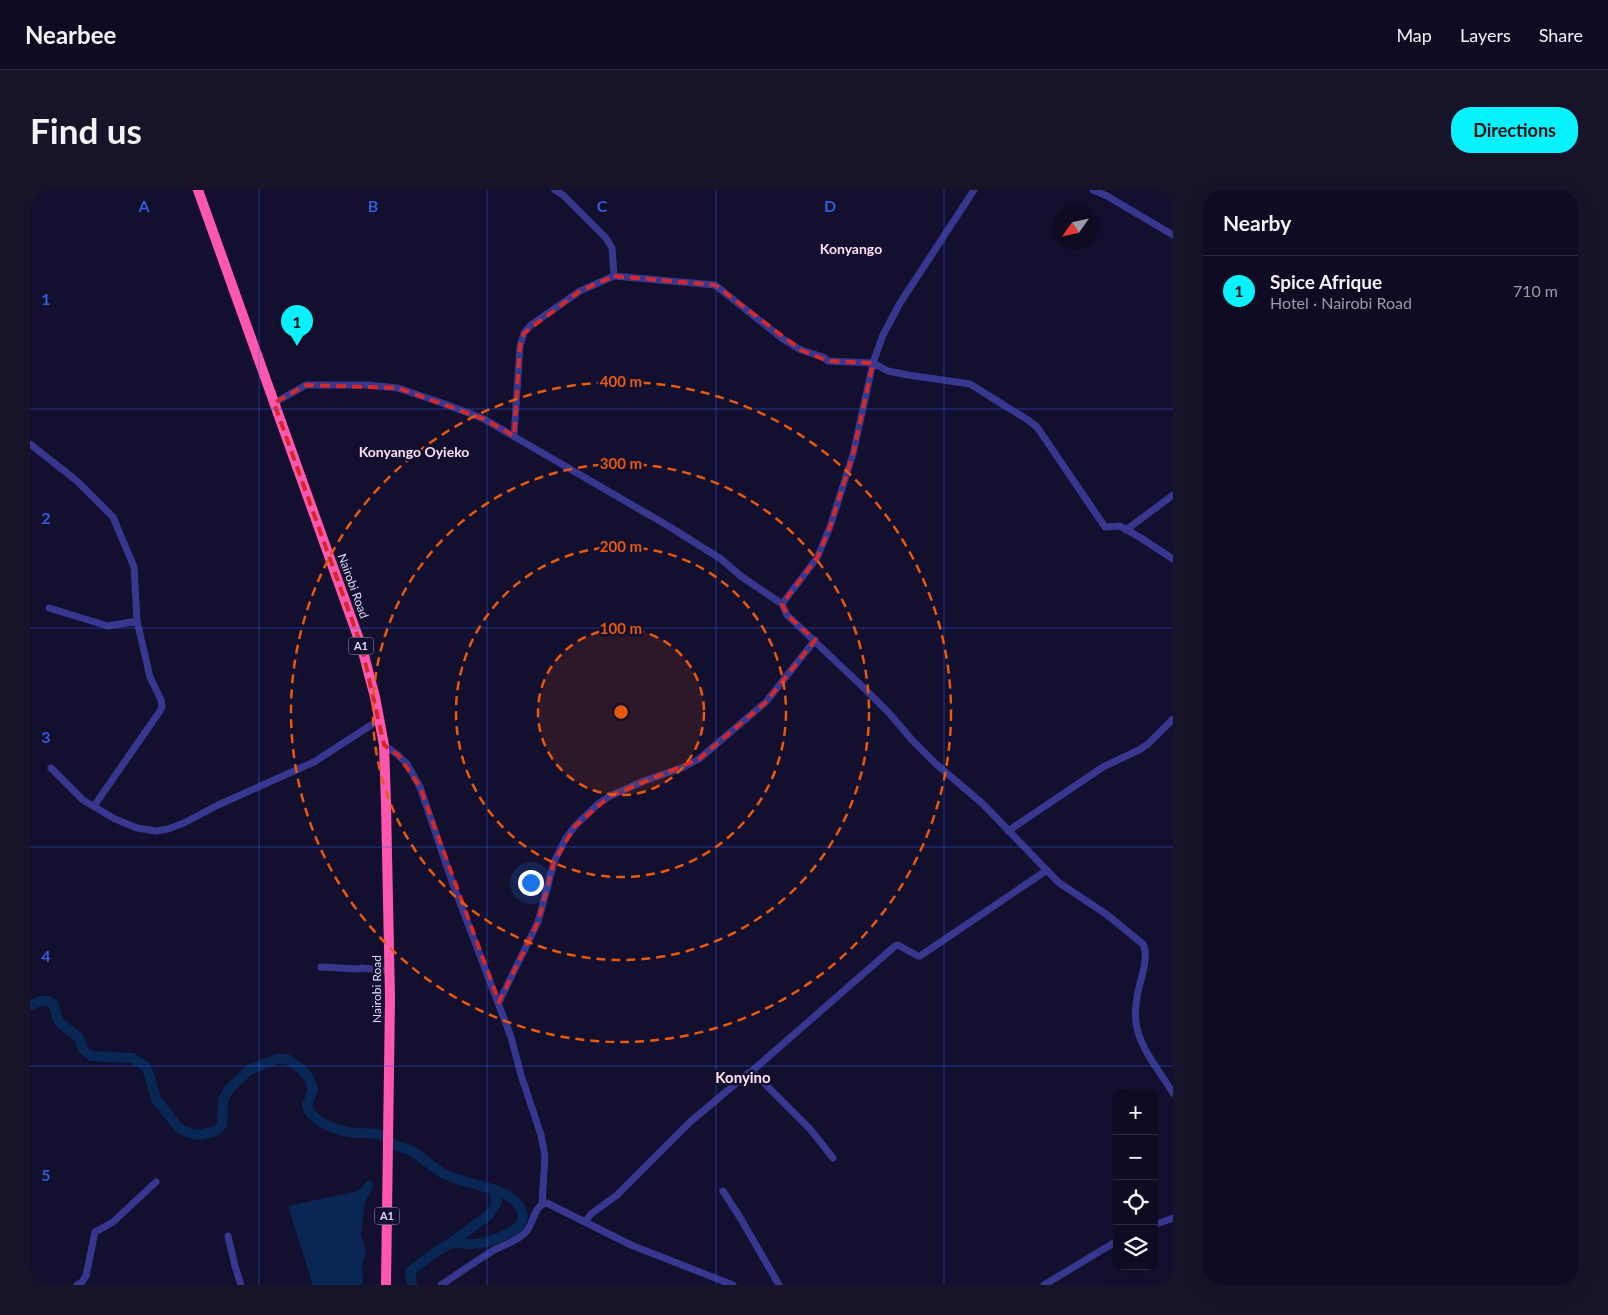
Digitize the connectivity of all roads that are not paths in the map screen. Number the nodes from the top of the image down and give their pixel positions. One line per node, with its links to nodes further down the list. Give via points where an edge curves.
1 (198, 190): 8 (highway, Nairobi Road / A1)
2 (555, 190): 6 (street, via 606,238 612,248)
3 (974, 190): 7 (street, via 900,303 883,334)
4 (1093, 190): 5 (street)
5 (1173, 235)
6 (614, 276): 7 (street, via 715,285 801,350 828,361); 9 (street, via 580,291 524,332 520,346)
7 (873, 363): 12 (street, via 908,376 970,384 1028,420 1037,427 1101,522 1108,528 1117,526); 14 (street, via 853,454 830,527 817,558)
8 (274, 403): 9 (street, via 306,385 398,388 484,419); 19 (highway, Nairobi Road / A1, via 362,648)
9 (514, 436): 14 (street, via 710,551)
10 (30, 444): 16 (street, via 77,481 113,517 134,567)
11 (1173, 495): 12 (street)
12 (1126, 530): 13 (street)
13 (1173, 560)
14 (782, 604): 17 (street, via 787,615)
15 (49, 608): 16 (street, via 108,626)
16 (137, 621): 22 (street, via 150,677 162,707)
17 (815, 640): 23 (street, via 936,764 983,804); 27 (street, via 766,702 699,759 610,796 575,826 554,862 538,922)
18 (1173, 719): 23 (street, via 1143,747 1103,766)
19 (379, 720): 20 (highway, Nairobi Road / A1); 22 (street, via 314,762 168,829 137,828)
20 (384, 745): 26 (highway, Nairobi Road / A1); 27 (street, via 407,764 420,786)
21 (51, 768): 22 (street)
22 (94, 806)
23 (1008, 831): 24 (street)
24 (1047, 870): 28 (street, via 920,956 895,946); 29 (street, via 1062,885 1143,944 1146,957 1137,999 1138,1032 1153,1064)
25 (321, 967): 26 (street)
26 (390, 971): 41 (highway, Nairobi Road / A1)
27 (499, 1002): 33 (street, via 541,1135 545,1156)
28 (752, 1071): 30 (street, via 810,1129); 35 (street, via 690,1122 617,1195)
29 (1173, 1093)
30 (833, 1158)
31 (156, 1182): 39 (street, via 113,1222 95,1232 86,1276)
32 (723, 1191): 44 (street)
33 (542, 1204): 42 (street, via 520,1237); 43 (street, via 547,1203 631,1245)
34 (1173, 1218): 36 (street)
35 (586, 1221)
36 (1158, 1224)
37 (228, 1236): 40 (street)
38 (1113, 1243): 45 (street)
39 (77, 1285)
40 (241, 1285)
41 (386, 1285)
42 (441, 1285)
43 (732, 1285)
44 (779, 1285)
45 (1044, 1285)

